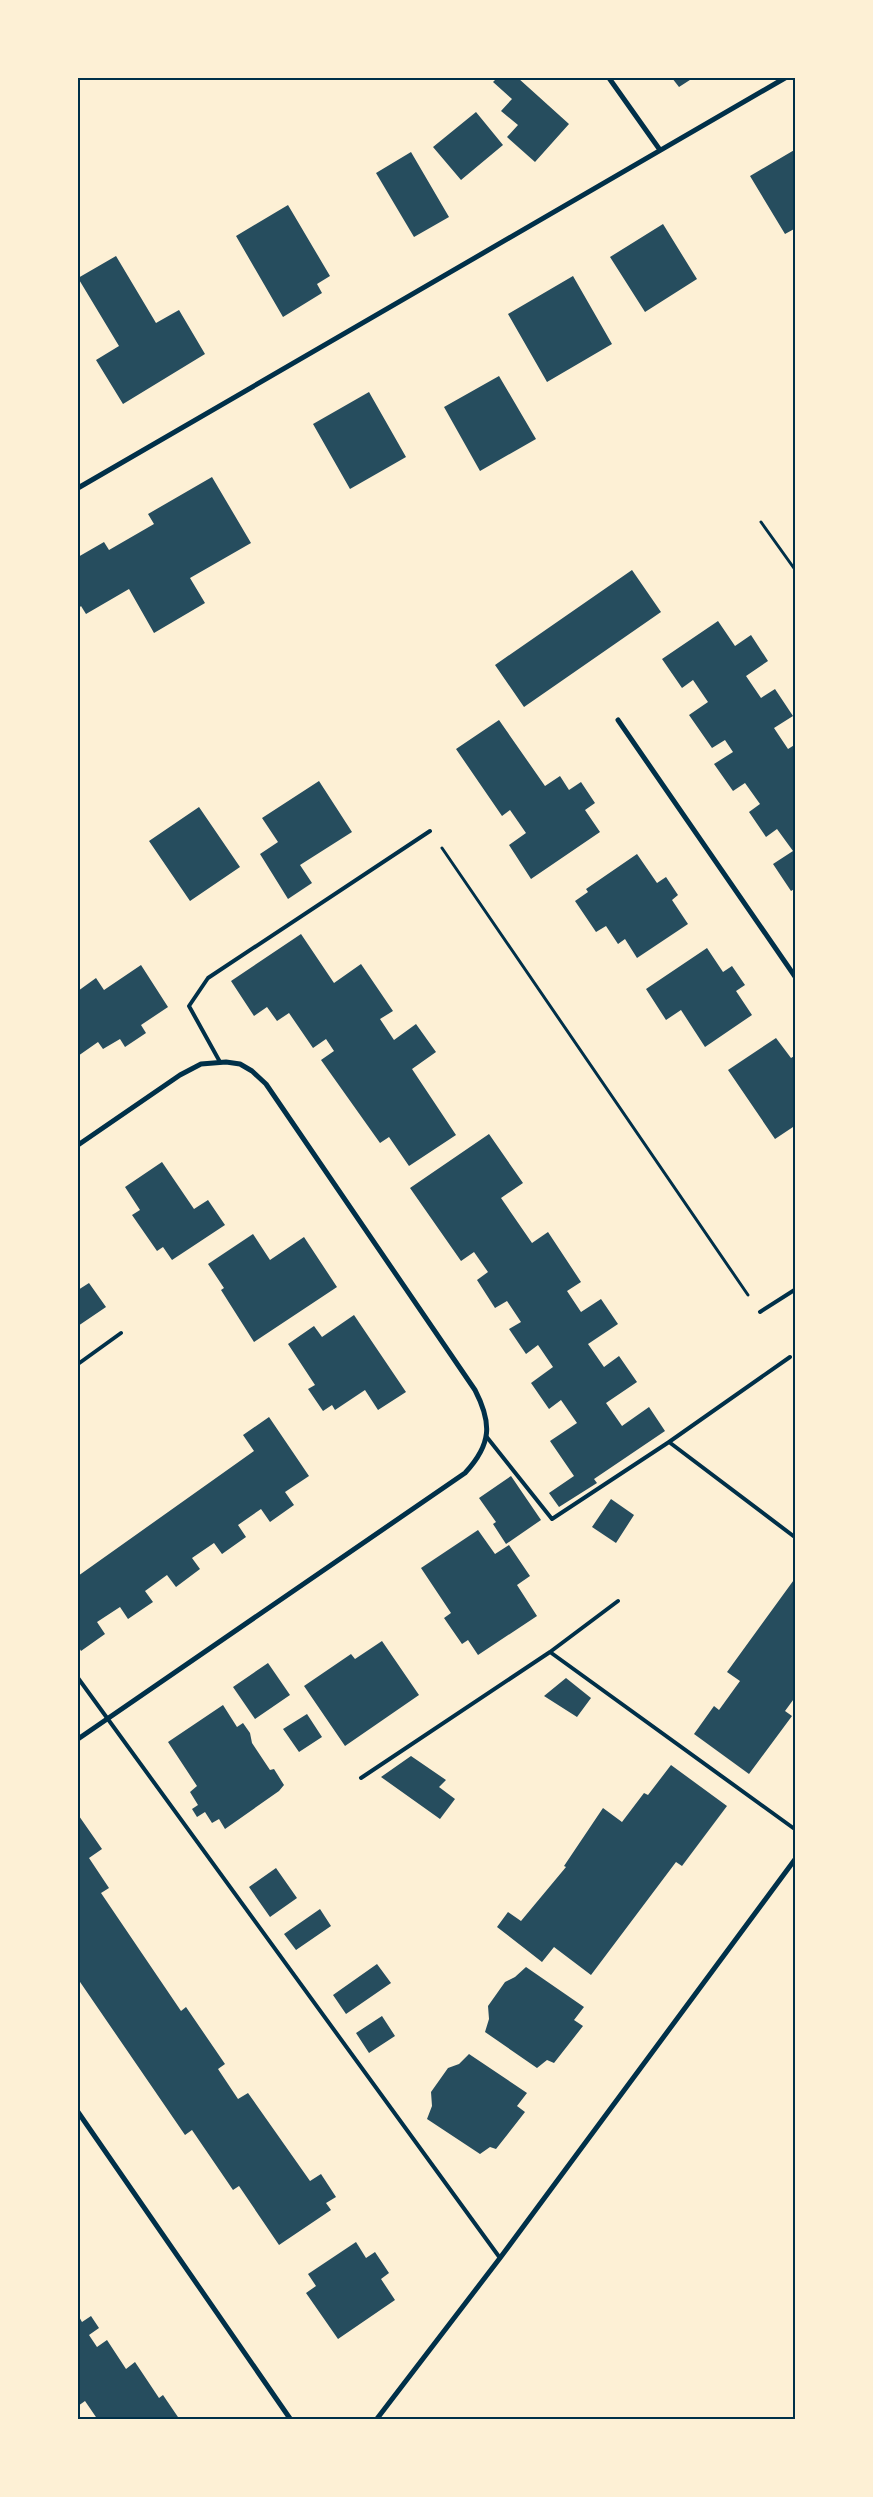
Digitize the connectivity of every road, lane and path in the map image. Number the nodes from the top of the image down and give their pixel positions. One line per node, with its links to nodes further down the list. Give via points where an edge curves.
1 (609, 78): 3 (street)
2 (785, 78): 3 (street)
3 (660, 150): 4 (street)
4 (78, 488)
5 (761, 522): 6 (path)
6 (796, 571)
7 (618, 720): 9 (street)
8 (430, 831): 10 (lane, via 208,978 189,1006); 13 (path)
9 (796, 978)
10 (220, 1062): 11 (street, via 201,1064 180,1075); 17 (street, via 246,1067 266,1084 475,1390 488,1421)
11 (78, 1146)
12 (796, 1289): 13 (lane)
13 (760, 1312)
14 (120, 1334): 16 (lane)
15 (790, 1357): 18 (lane)
16 (78, 1364)
17 (486, 1436): 18 (lane, via 552,1519); 23 (street, via 479,1454 465,1474)
18 (669, 1442): 19 (lane)
19 (796, 1538)
20 (618, 1601): 21 (lane)
21 (550, 1652): 25 (lane); 26 (lane)
22 (78, 1678): 23 (lane)
23 (107, 1719): 24 (street); 29 (lane)
24 (78, 1739)
25 (361, 1778)
26 (796, 1830)
27 (796, 1858): 29 (street)
28 (78, 2112): 30 (street)
29 (500, 2258): 31 (street)
30 (291, 2420)
31 (376, 2420)

